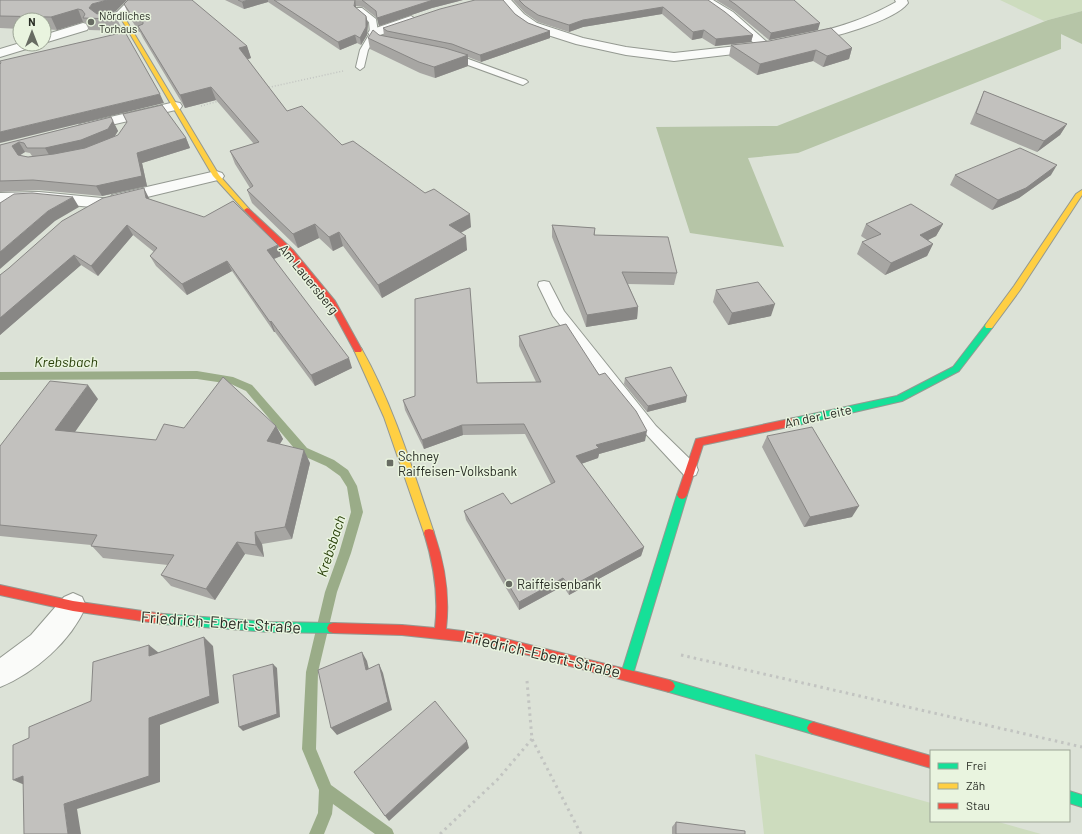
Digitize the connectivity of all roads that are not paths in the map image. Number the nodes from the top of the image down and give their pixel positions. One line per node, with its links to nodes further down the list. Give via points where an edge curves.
1 (505, 0): 2 (street, via 520,17 533,26 580,41 633,52 674,57 770,46)
2 (705, 0)
3 (901, 0): 11 (street, via 902,3 884,14 855,28)
4 (128, 7): 7 (street); 18 (street, Am Lauersberg)
5 (359, 10): 9 (lane, via 373,22)
6 (422, 16): 9 (street)
7 (102, 21)
8 (83, 27): 10 (street)
9 (374, 33): 12 (lane, via 384,42); 16 (lane, via 364,50)
10 (52, 37)
11 (796, 41)
12 (398, 45)
13 (12, 49): 14 (street)
14 (0, 53)
15 (442, 54): 17 (lane)
16 (360, 67)
17 (523, 82)
18 (175, 106): 19 (street, via 122,125); 20 (street, Am Lauersberg)
19 (74, 130)
20 (216, 176): 23 (street); 29 (street, Am Lauersberg, via 252,216 290,252 332,303 370,372 440,566 444,606)
21 (1082, 192): 26 (street, An der Leite, via 956,369 899,399 699,442)
22 (0, 198): 23 (street, via 39,197)
23 (102, 203): 24 (street)
24 (75, 219)
25 (544, 285): 26 (lane, via 558,313 651,430)
26 (690, 470): 31 (street, An der Leite)
27 (0, 590): 28 (street, Friedrich-Ebert-Straße)
28 (73, 606): 29 (street, Friedrich-Ebert-Straße, via 168,620 269,627 358,628); 30 (street, via 37,650)
29 (440, 633): 31 (street, Friedrich-Ebert-Straße, via 524,647)
30 (0, 673)
31 (627, 674): 32 (street, Friedrich-Ebert-Straße)
32 (930, 762)
33 (1070, 797): 34 (street)
34 (1082, 800)

